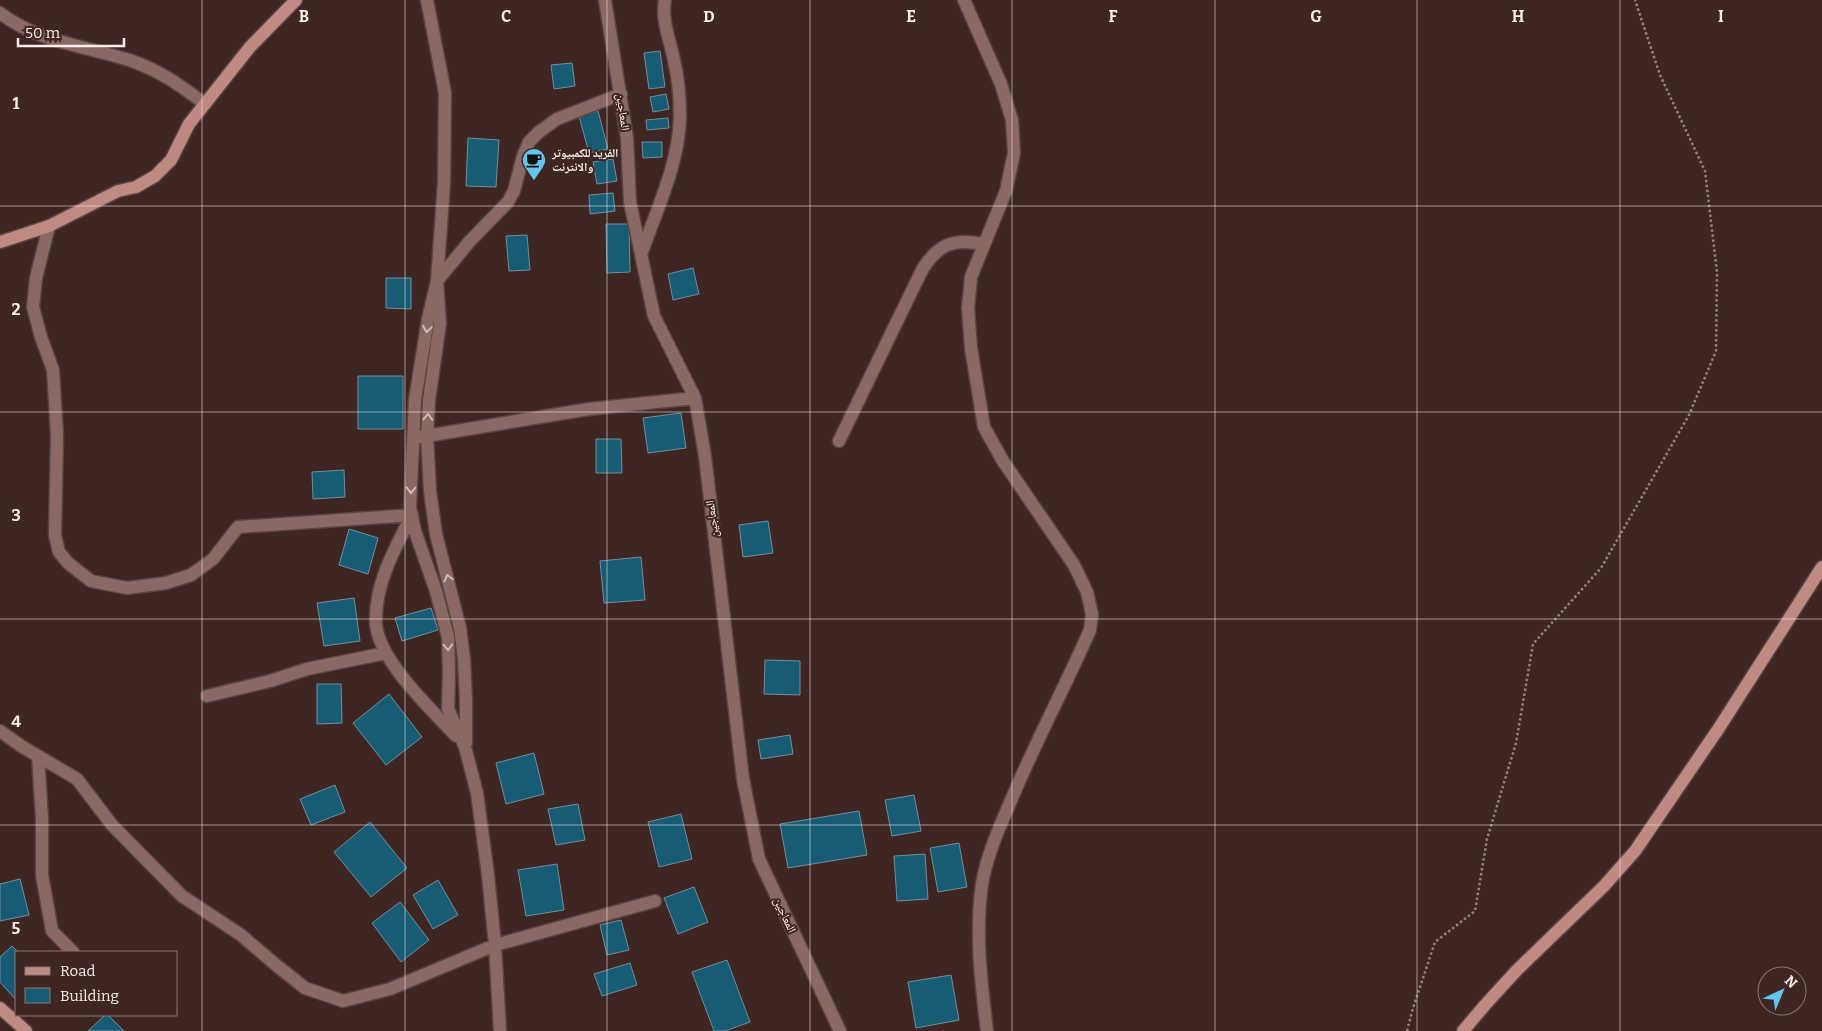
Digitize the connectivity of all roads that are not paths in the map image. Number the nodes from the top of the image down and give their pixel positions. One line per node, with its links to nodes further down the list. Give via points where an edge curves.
1 (296, 0): 9 (street, via 250,47)
2 (414, 0): 6 (street)
3 (605, 0): 8 (street, المعاجين)
4 (665, 0): 13 (street, via 664,17 675,62 680,117 676,150)
5 (964, 0): 12 (street, via 1001,84 1012,120 1014,153 1006,191)
6 (427, 2): 14 (street, via 445,93 444,183)
7 (0, 13): 9 (street, via 30,31 130,60 166,75)
8 (621, 94): 13 (street, المعاجين, via 630,202); 14 (street, via 557,119 529,142 508,202)
9 (205, 104): 10 (street, via 189,124 171,160 155,176)
10 (49, 226): 11 (street); 19 (street, via 36,278 33,307 53,370 57,435 55,535 59,552 68,563 91,581 127,588 166,584 191,575 213,559 238,527)
11 (0, 242)
12 (983, 244): 18 (street, via 958,242 931,255); 33 (street, via 971,277 968,308 984,427 1003,461 1074,565 1087,592 1092,614 1090,630 1034,746 992,845 978,917)
13 (642, 252): 15 (street, المعاجين, via 654,316)
14 (437, 281): 16 (street, one-way to 14, via 440,323); 17 (street, one-way to 17, via 415,400)
15 (695, 398): 16 (street, via 590,409); 32 (street, المعاجين, via 705,456 743,779 759,859)
16 (427, 436): 17 (street); 24 (street, one-way to 16, via 464,659 458,619 436,534)
17 (413, 438): 19 (street, one-way to 19)
18 (839, 441)
19 (412, 515): 21 (street, via 391,555 379,594 376,624); 24 (street, one-way to 24, via 448,637 448,709)
20 (1822, 567): 34 (street, via 1719,728 1635,850 1604,886 1517,970)
21 (386, 653): 22 (street, via 307,669); 24 (street, via 408,684)
22 (207, 696)
23 (0, 731): 25 (street)
24 (466, 747): 27 (street, via 477,793)
25 (38, 756): 27 (street, via 77,779 112,825 182,896 241,935 305,988 343,1001 390,989); 28 (street, via 42,875 52,931)
26 (655, 901): 27 (street)
27 (495, 945): 31 (street)
28 (72, 951)
29 (0, 1008): 30 (street)
30 (26, 1031)
31 (500, 1031)
32 (840, 1031)
33 (987, 1031)
34 (1463, 1031)

